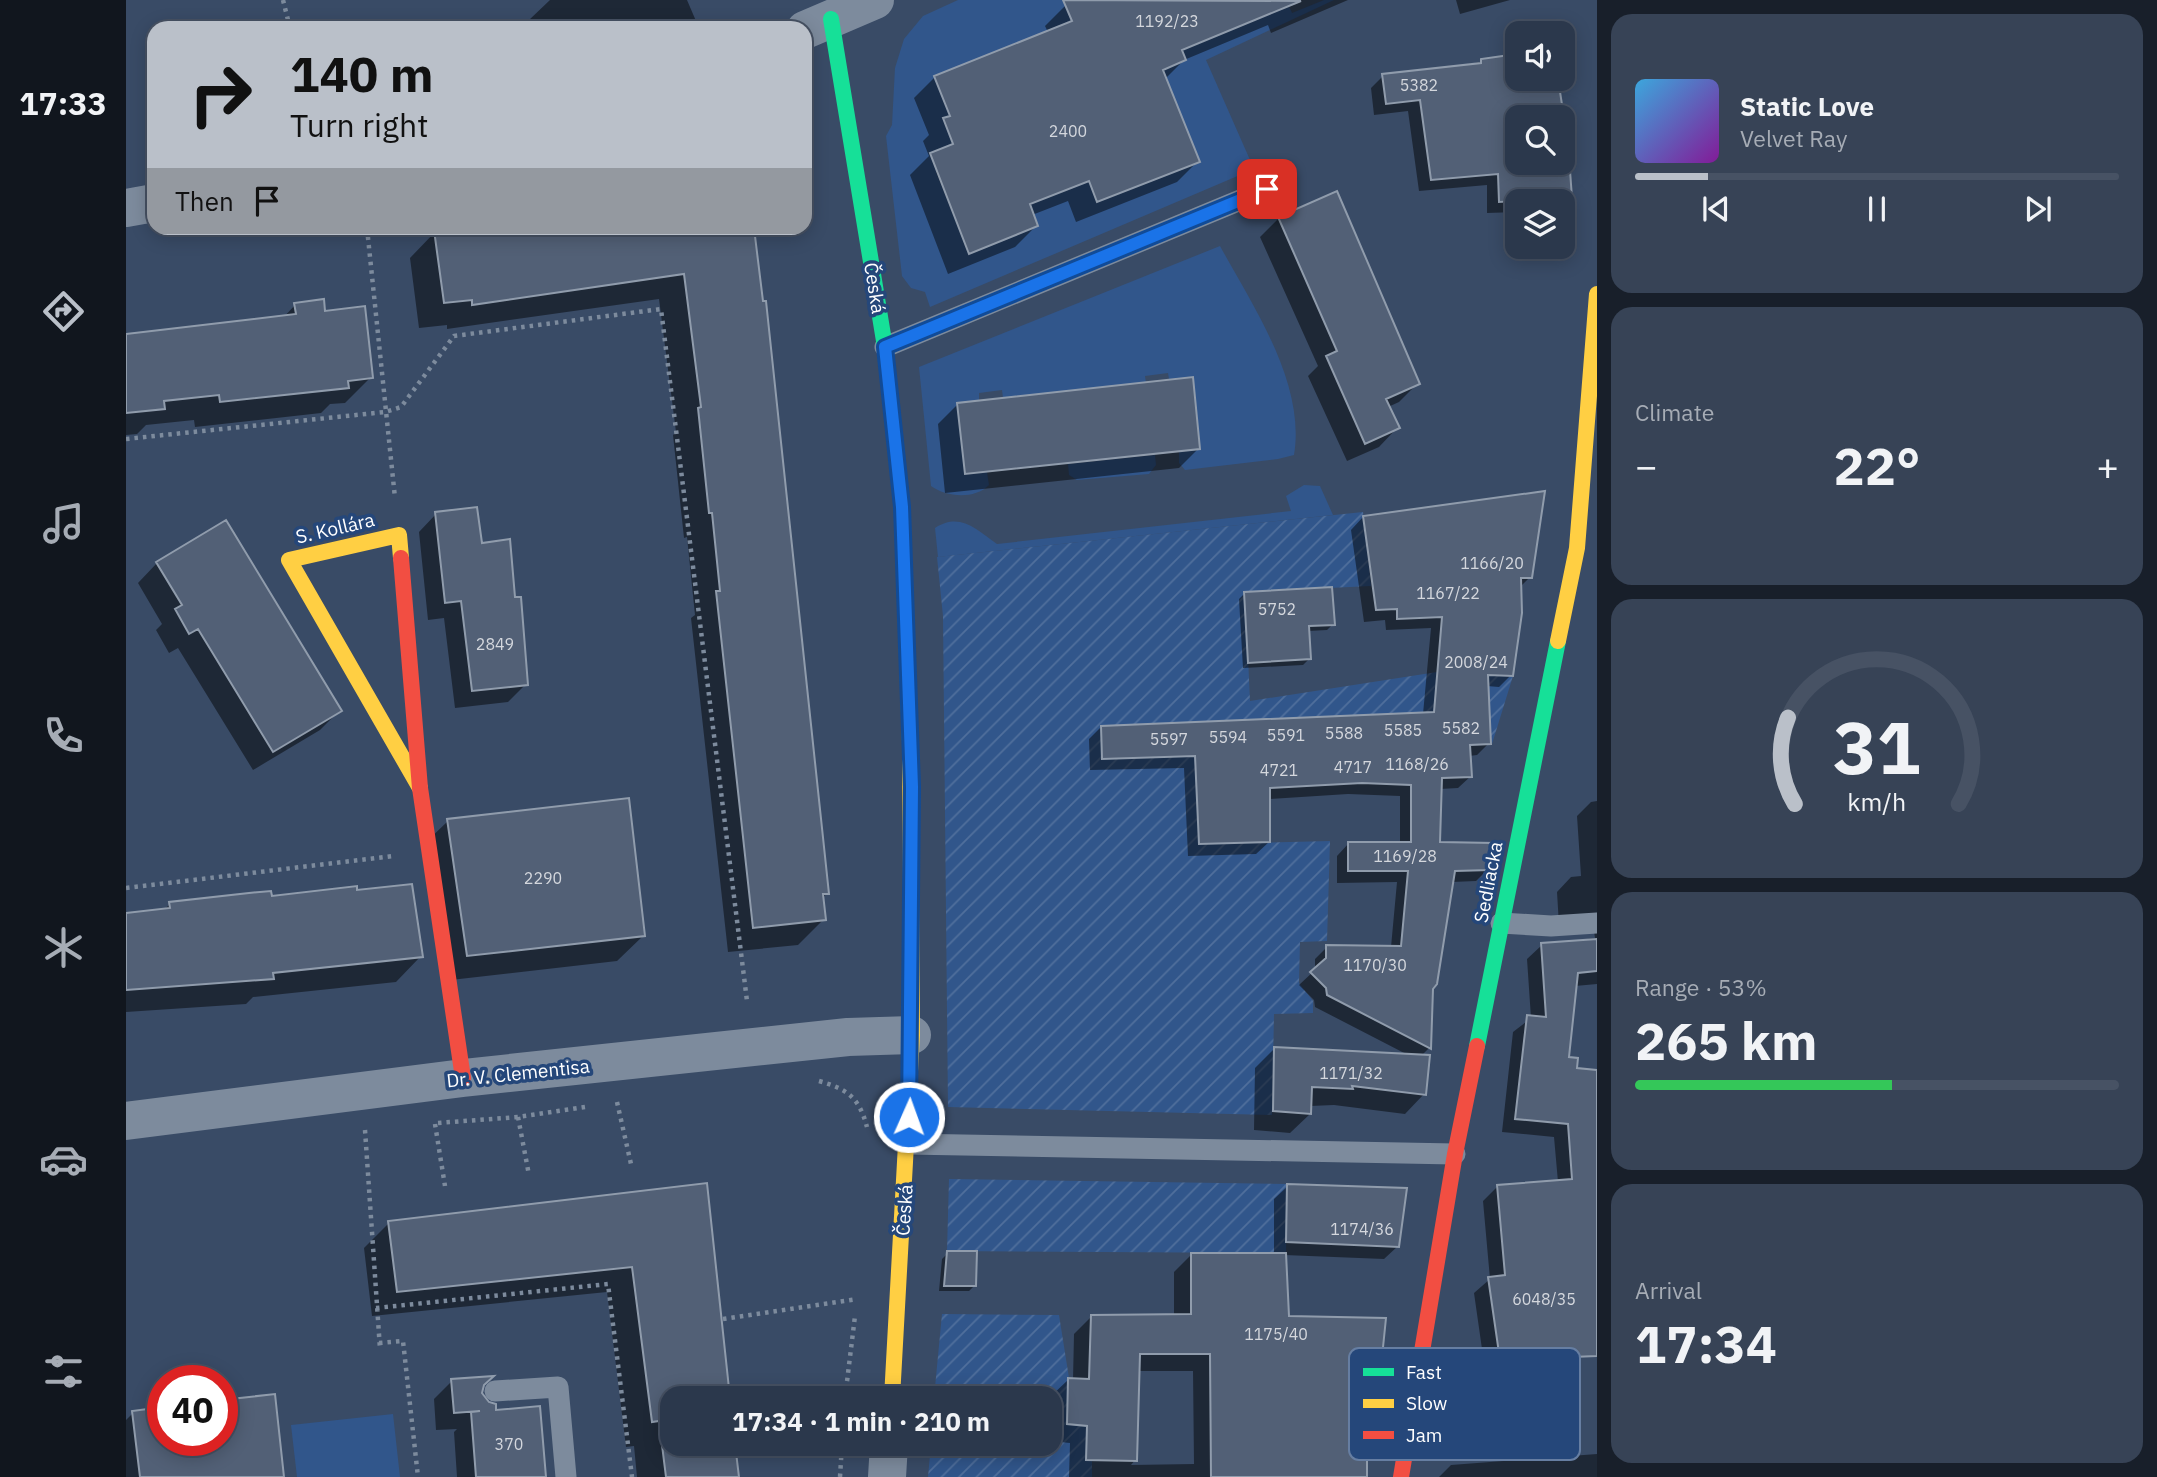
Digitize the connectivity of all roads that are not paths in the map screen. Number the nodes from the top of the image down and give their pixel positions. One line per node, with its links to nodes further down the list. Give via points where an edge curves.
1 (875, 0): 2 (street)
2 (818, 24): 7 (street, Česká)
3 (1267, 189): 7 (lane)
4 (147, 204): 5 (street)
5 (126, 208)
6 (1597, 294): 8 (street, Sedliacka)
7 (885, 347): 12 (street, Česká, via 902,507 912,787)
8 (1587, 546): 10 (street, Sedliacka)
9 (420, 788): 9 (street, S. Kollára, via 399,535 289,560); 13 (street, S. Kollára)
10 (1501, 923): 11 (lane); 16 (street, Sedliacka)
11 (1597, 923)
12 (912, 1035): 13 (street, Dr. V. Clementisa, via 848,1037); 15 (street, Česká)
13 (463, 1078): 14 (street, Dr. V. Clementisa)
14 (126, 1121)
15 (908, 1144): 16 (lane); 18 (street, Česká)
16 (1455, 1154): 17 (street, Sedliacka)
17 (1423, 1348)
18 (893, 1386)
19 (495, 1391): 21 (lane, via 558,1387)
20 (888, 1456): 22 (street)
21 (566, 1477)
22 (887, 1477)

